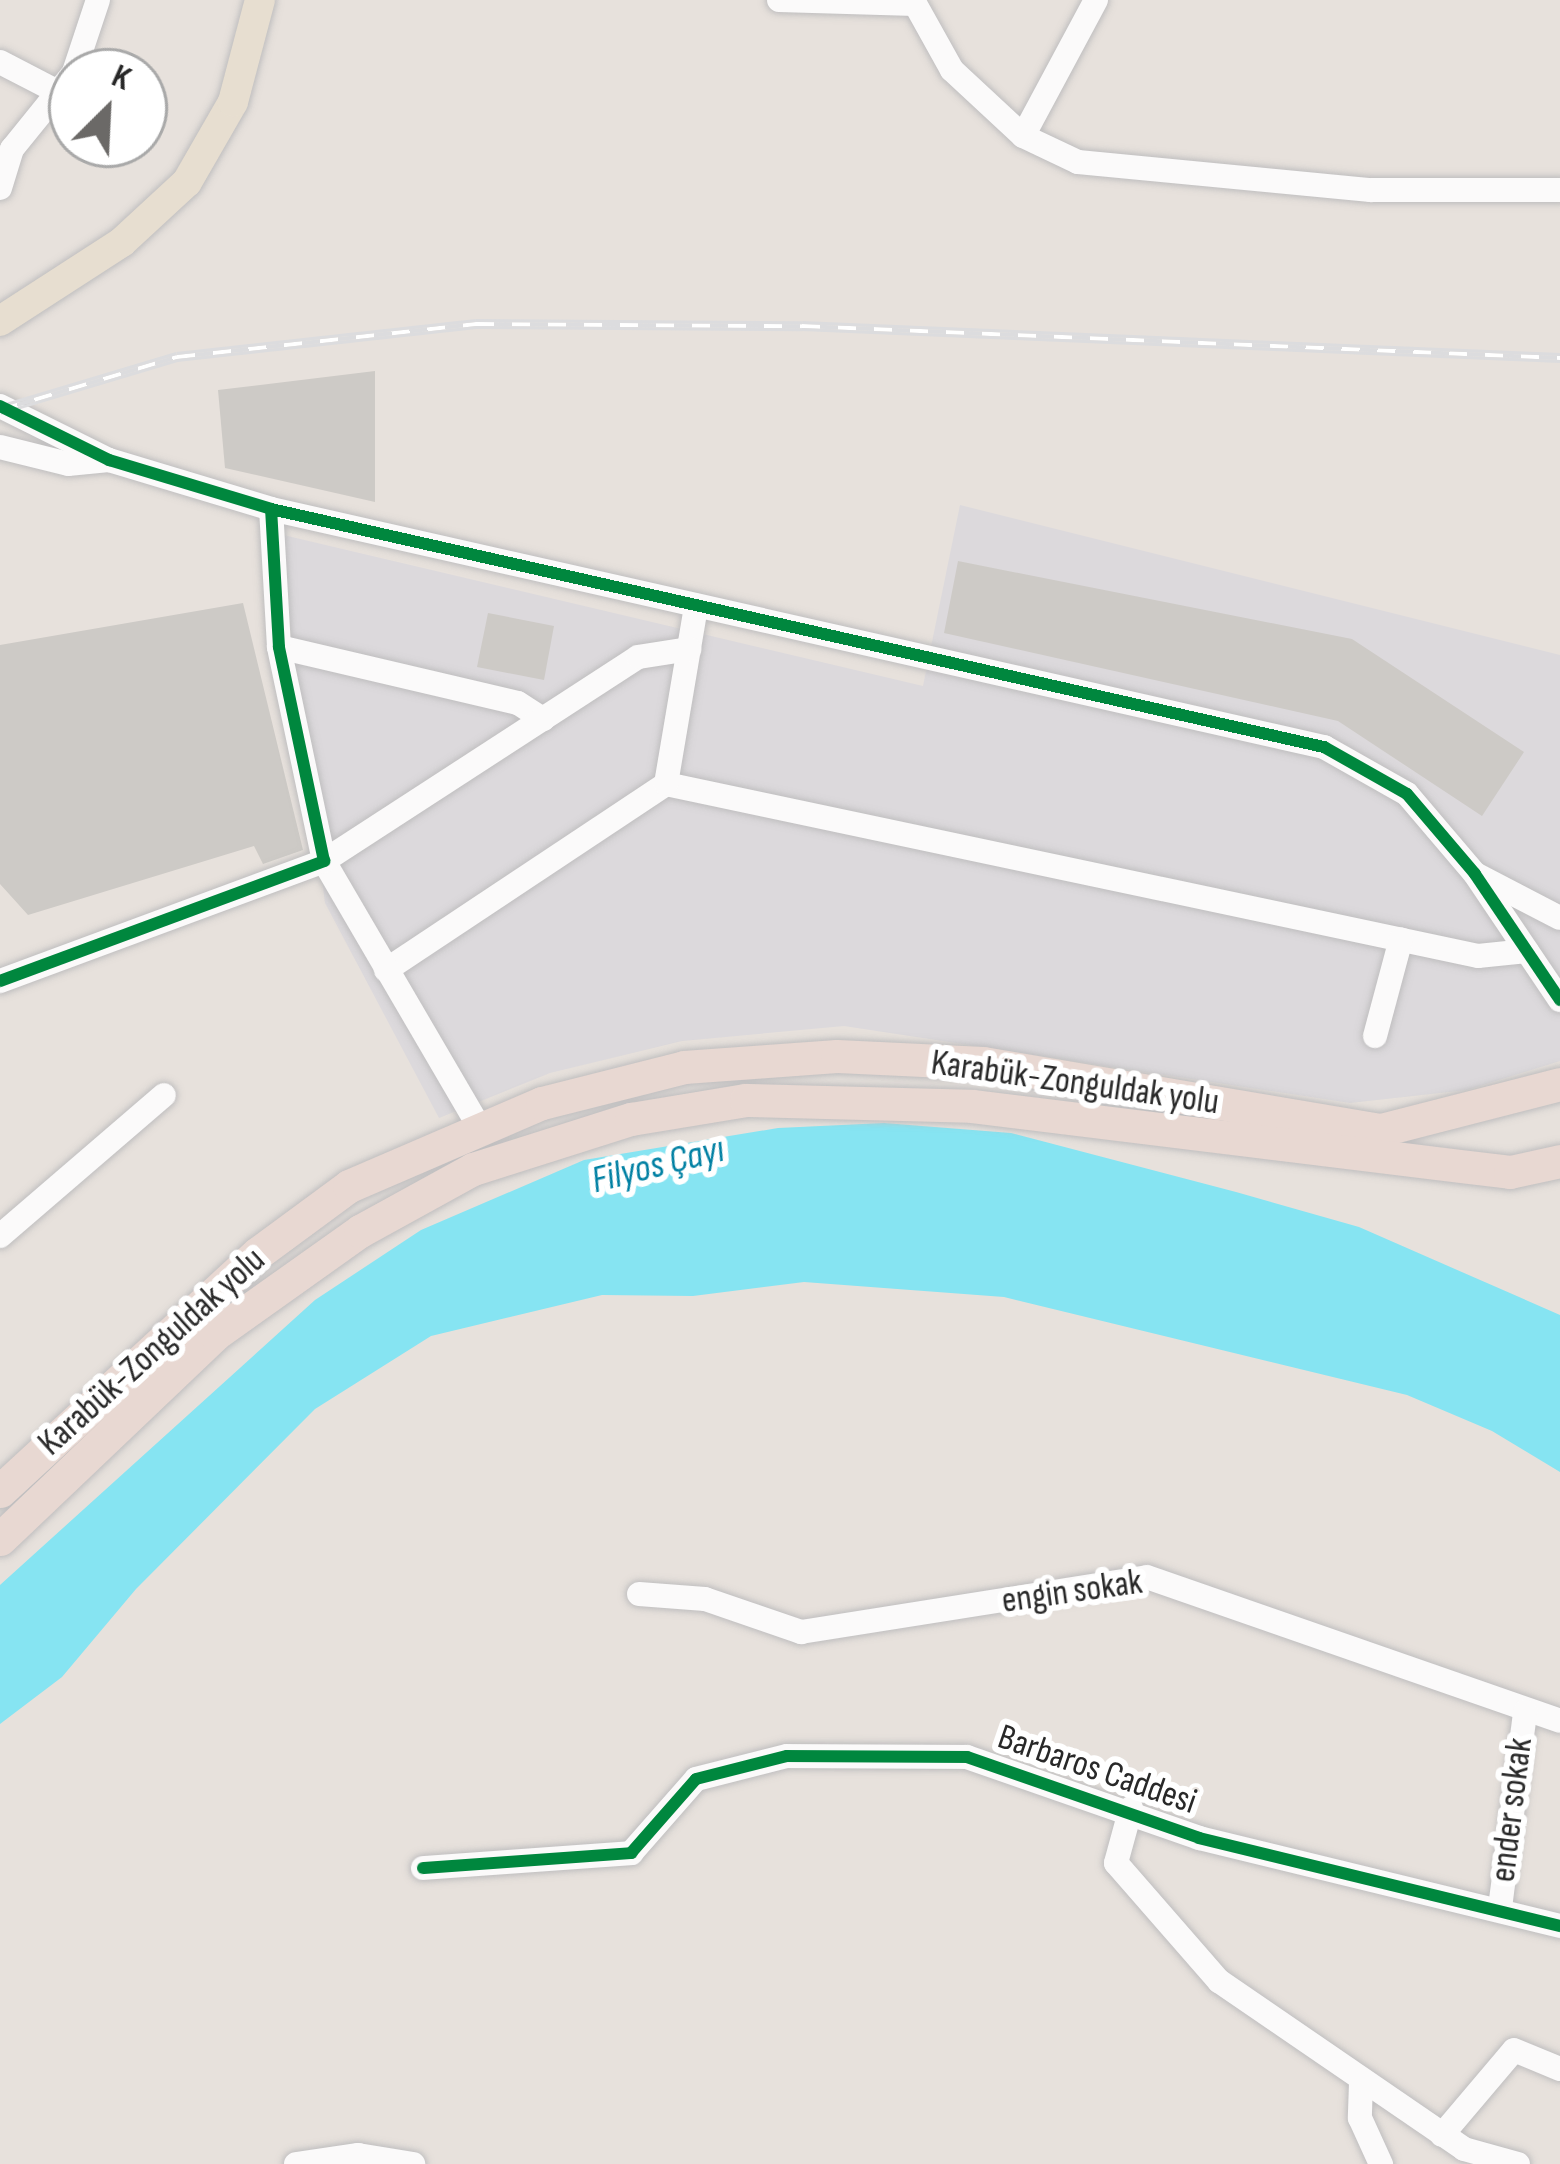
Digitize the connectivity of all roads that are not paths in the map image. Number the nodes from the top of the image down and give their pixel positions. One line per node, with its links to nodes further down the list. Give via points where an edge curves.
1 (98, 0): 6 (street)
2 (260, 0): 13 (main road, via 233,103 187,182 122,242)
3 (778, 0): 5 (street)
4 (1096, 0): 10 (street)
5 (914, 2): 10 (street, via 952,70)
6 (80, 48)
7 (0, 62): 8 (street)
8 (48, 75)
9 (48, 105): 11 (street, via 12,149)
10 (1023, 136): 12 (street, via 1106,170 1371,190)
11 (0, 188)
12 (1560, 190)
13 (0, 321)
14 (0, 406): 16 (street)
15 (0, 447): 16 (street, via 68,464)
16 (110, 460): 17 (street)
17 (271, 509): 18 (street); 19 (street)
18 (696, 606): 20 (street); 24 (street, via 1324,747 1407,794)
19 (279, 647): 21 (street, via 518,703); 23 (street)
20 (689, 649): 21 (street, via 638,657); 22 (street)
21 (543, 719): 23 (street)
22 (665, 784): 26 (street); 28 (street)
23 (325, 861): 28 (street); 29 (street)
24 (1475, 874): 25 (street); 27 (street)
25 (1560, 918)
26 (1401, 939): 27 (street, via 1478,956); 31 (street)
27 (1527, 951): 30 (street)
28 (386, 970): 34 (street)
29 (0, 981)
30 (1560, 1000)
31 (1375, 1036)
32 (1560, 1084): 34 (highway, Karabük-Zonguldak yolu, via 1381,1130 983,1063 837,1056 684,1067 542,1103)
33 (164, 1095): 36 (street)
34 (481, 1130): 37 (highway, Karabük-Zonguldak yolu, via 349,1186 258,1252)
35 (1560, 1161): 38 (highway, Karabük-Zonguldak yolu, via 1510,1172 972,1106 746,1100 631,1119 473,1168 360,1232 215,1334)
36 (0, 1236)
37 (0, 1491)
38 (0, 1539)
39 (639, 1594): 40 (street, engin sokak, via 705,1599 801,1632 1147,1577)
40 (1525, 1712): 41 (street, engin sokak); 44 (street, ender sokak)
41 (1560, 1721)
42 (1131, 1808): 43 (street, Barbaros Caddesi, via 967,1756 787,1756 696,1779 631,1853); 44 (street, Barbaros Caddesi, via 1198,1838); 47 (street, via 1116,1863 1219,1981)
43 (423, 1868)
44 (1499, 1908): 45 (street, Barbaros Caddesi)
45 (1560, 1927)
46 (1560, 2068): 48 (street, via 1514,2050)
47 (1361, 2083): 48 (street); 51 (street, via 1360,2118)
48 (1442, 2135): 52 (street)
49 (296, 2164): 50 (street, via 358,2155)
50 (413, 2164)
51 (1381, 2164)
52 (1518, 2164)

